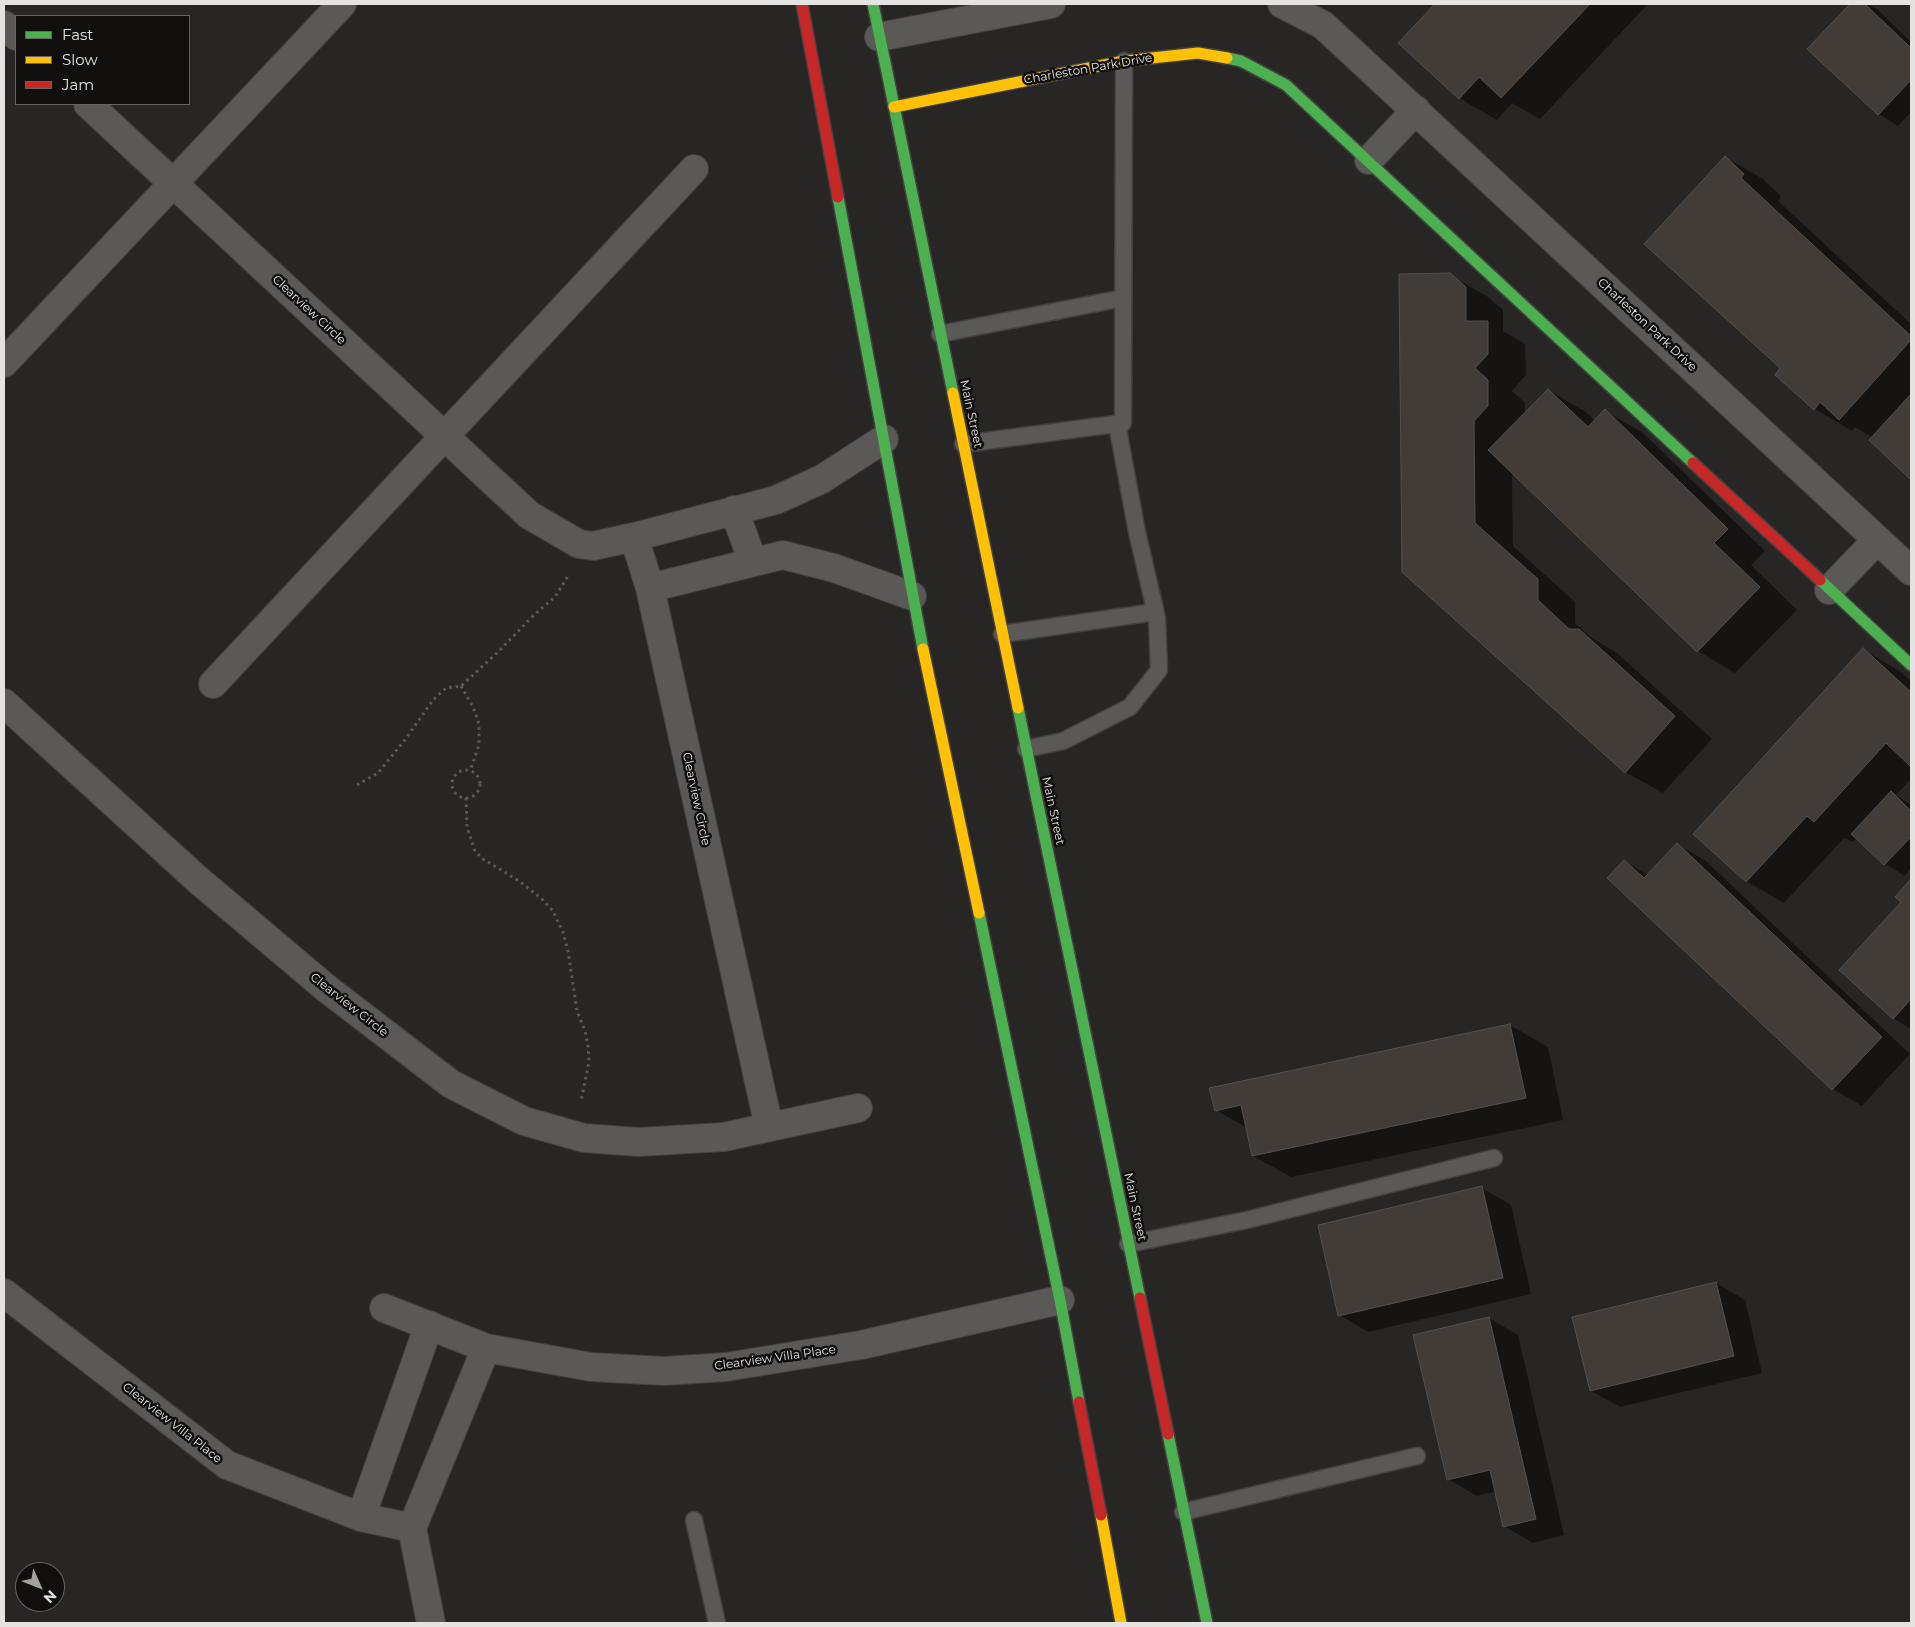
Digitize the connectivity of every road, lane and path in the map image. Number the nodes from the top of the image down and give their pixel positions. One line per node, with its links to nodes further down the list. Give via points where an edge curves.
1 (342, 4): 15 (street)
2 (800, 4): 21 (main road)
3 (873, 4): 8 (main road, Main Street)
4 (1051, 4): 8 (street)
5 (1282, 4): 12 (street, Charleston Park Drive, via 1323,25)
6 (4, 24): 7 (street)
7 (15, 35)
8 (879, 37): 11 (main road, Main Street)
9 (1124, 60): 11 (main road, Charleston Park Drive); 13 (main road, Charleston Park Drive, via 1198,53 1241,61 1286,85); 16 (lane)
10 (89, 105): 15 (street, Clearview Circle)
11 (894, 107): 17 (main road, Main Street)
12 (1416, 110): 13 (street); 25 (street, Charleston Park Drive)
13 (1369, 160): 30 (main road, Charleston Park Drive)
14 (694, 169): 20 (street)
15 (173, 183): 18 (street); 20 (street, Clearview Circle)
16 (1123, 298): 17 (lane); 19 (lane, via 1123,423)
17 (940, 334): 22 (main road, Main Street)
18 (4, 363)
19 (1117, 424): 22 (lane); 32 (lane, via 1136,532)
20 (445, 436): 26 (street, Clearview Circle, via 529,515); 35 (street)
21 (884, 439): 23 (street, via 822,479 776,500); 31 (main road)
22 (963, 444): 33 (main road, Main Street)
23 (734, 510): 24 (street); 27 (street)
24 (634, 537): 26 (street, via 592,546); 29 (street, Clearview Circle)
25 (1877, 540): 28 (street, Charleston Park Drive); 30 (street)
26 (579, 544): 36 (path, via 556,598 535,614)
27 (753, 562): 29 (street); 31 (street, via 783,555 834,568)
28 (1911, 571)
29 (650, 588): 43 (street, Clearview Circle)
30 (1829, 590): 34 (main road, Charleston Park Drive)
31 (912, 596): 48 (main road)
32 (1155, 612): 33 (lane); 38 (lane, via 1159,670 1130,707 1063,740)
33 (1002, 634): 38 (main road, Main Street)
34 (1911, 665)
35 (213, 684)
36 (461, 686): 39 (path, via 479,724 479,745); 40 (path, via 446,688 433,700 378,773)
37 (4, 703): 44 (street, Clearview Circle, via 197,879 326,988 451,1084 524,1121)
38 (1026, 749): 46 (main road, Main Street)
39 (470, 771): 41 (path, via 479,779 480,788 475,796); 41 (path, via 460,771 451,782 457,795)
40 (357, 785)
41 (466, 798): 44 (path, via 467,827 475,851 542,899 553,911 563,932 576,1011 585,1032 589,1062)
42 (858, 1108): 43 (street, Clearview Circle)
43 (769, 1126): 44 (street, Clearview Circle, via 724,1138 638,1142)
44 (572, 1135)
45 (1494, 1158): 46 (lane, via 1247,1220)
46 (1128, 1244): 53 (main road, Main Street)
47 (4, 1293): 54 (street, Clearview Villa Place, via 227,1465)
48 (1060, 1300): 51 (street, Clearview Villa Place, via 861,1345 726,1367 664,1370 590,1367); 60 (main road)
49 (384, 1308): 50 (street, Clearview Villa Place)
50 (429, 1325): 51 (street, Clearview Villa Place); 54 (street)
51 (486, 1348): 56 (street)
52 (1417, 1456): 53 (lane)
53 (1183, 1512): 57 (main road, Main Street)
54 (361, 1517): 56 (street, Clearview Villa Place)
55 (694, 1520): 59 (lane)
56 (412, 1528): 58 (street)
57 (1207, 1622)
58 (431, 1623)
59 (717, 1623)
60 (1121, 1623)

